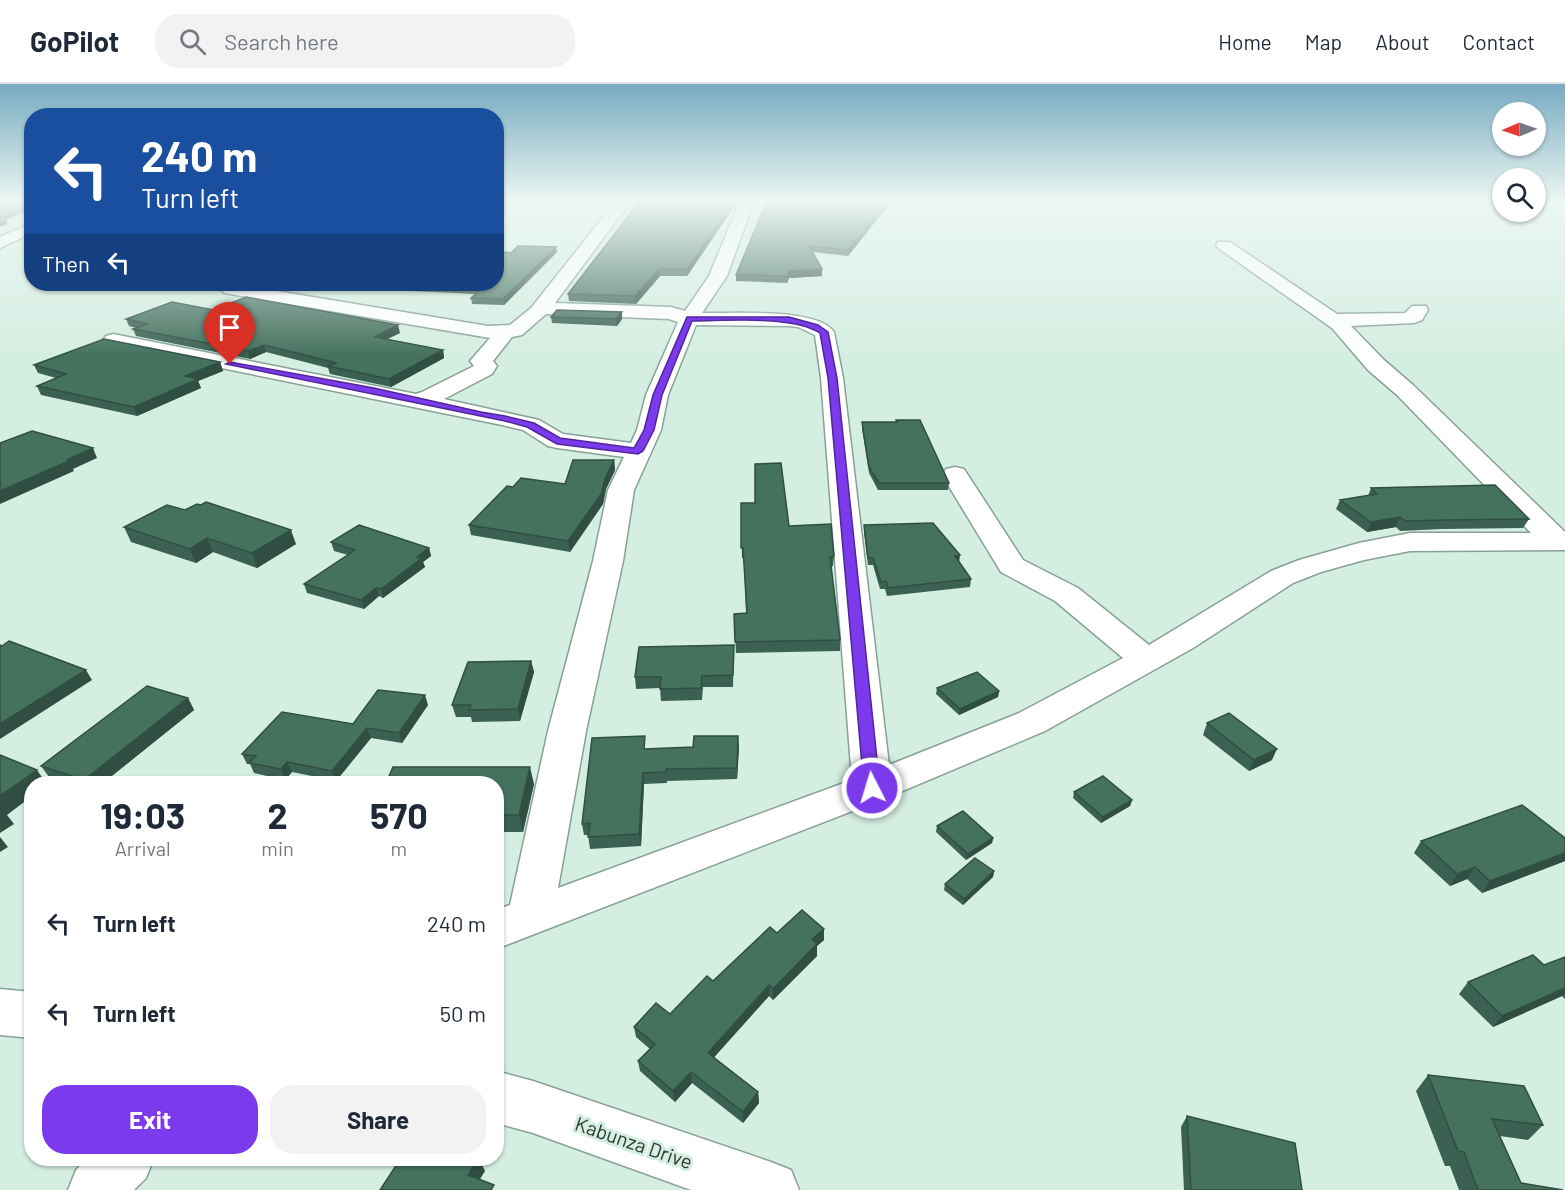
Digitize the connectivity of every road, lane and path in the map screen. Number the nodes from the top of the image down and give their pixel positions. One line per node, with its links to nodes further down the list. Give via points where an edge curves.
1 (584, 253): 5 (street)
2 (727, 253): 7 (street, via 718,276)
3 (1235, 253): 8 (street)
4 (242, 291): 9 (street)
5 (541, 308): 7 (street, via 671,313); 9 (street, via 516,331)
6 (1419, 310): 8 (street, via 1407,319)
7 (689, 319): 12 (street); 16 (street, via 789,320 824,332 832,378)
8 (1333, 320): 14 (street)
9 (505, 333): 11 (street, via 482,361 484,369)
10 (113, 340): 11 (street)
11 (418, 400): 12 (street, via 531,425 557,441)
12 (638, 451): 17 (street, via 621,490)
13 (955, 475): 15 (street, via 1012,566 1086,610)
14 (1560, 541): 15 (street, via 1410,542 1359,552 1282,577)
15 (1146, 660): 16 (street, via 1032,722)
16 (872, 788): 17 (street)
17 (530, 917): 18 (street)
18 (504, 927)
19 (0, 1012): 20 (street)
20 (24, 1014)
21 (504, 1099): 24 (street, Kabunza Drive)
22 (118, 1166): 23 (street)
23 (96, 1190)
24 (771, 1190)

